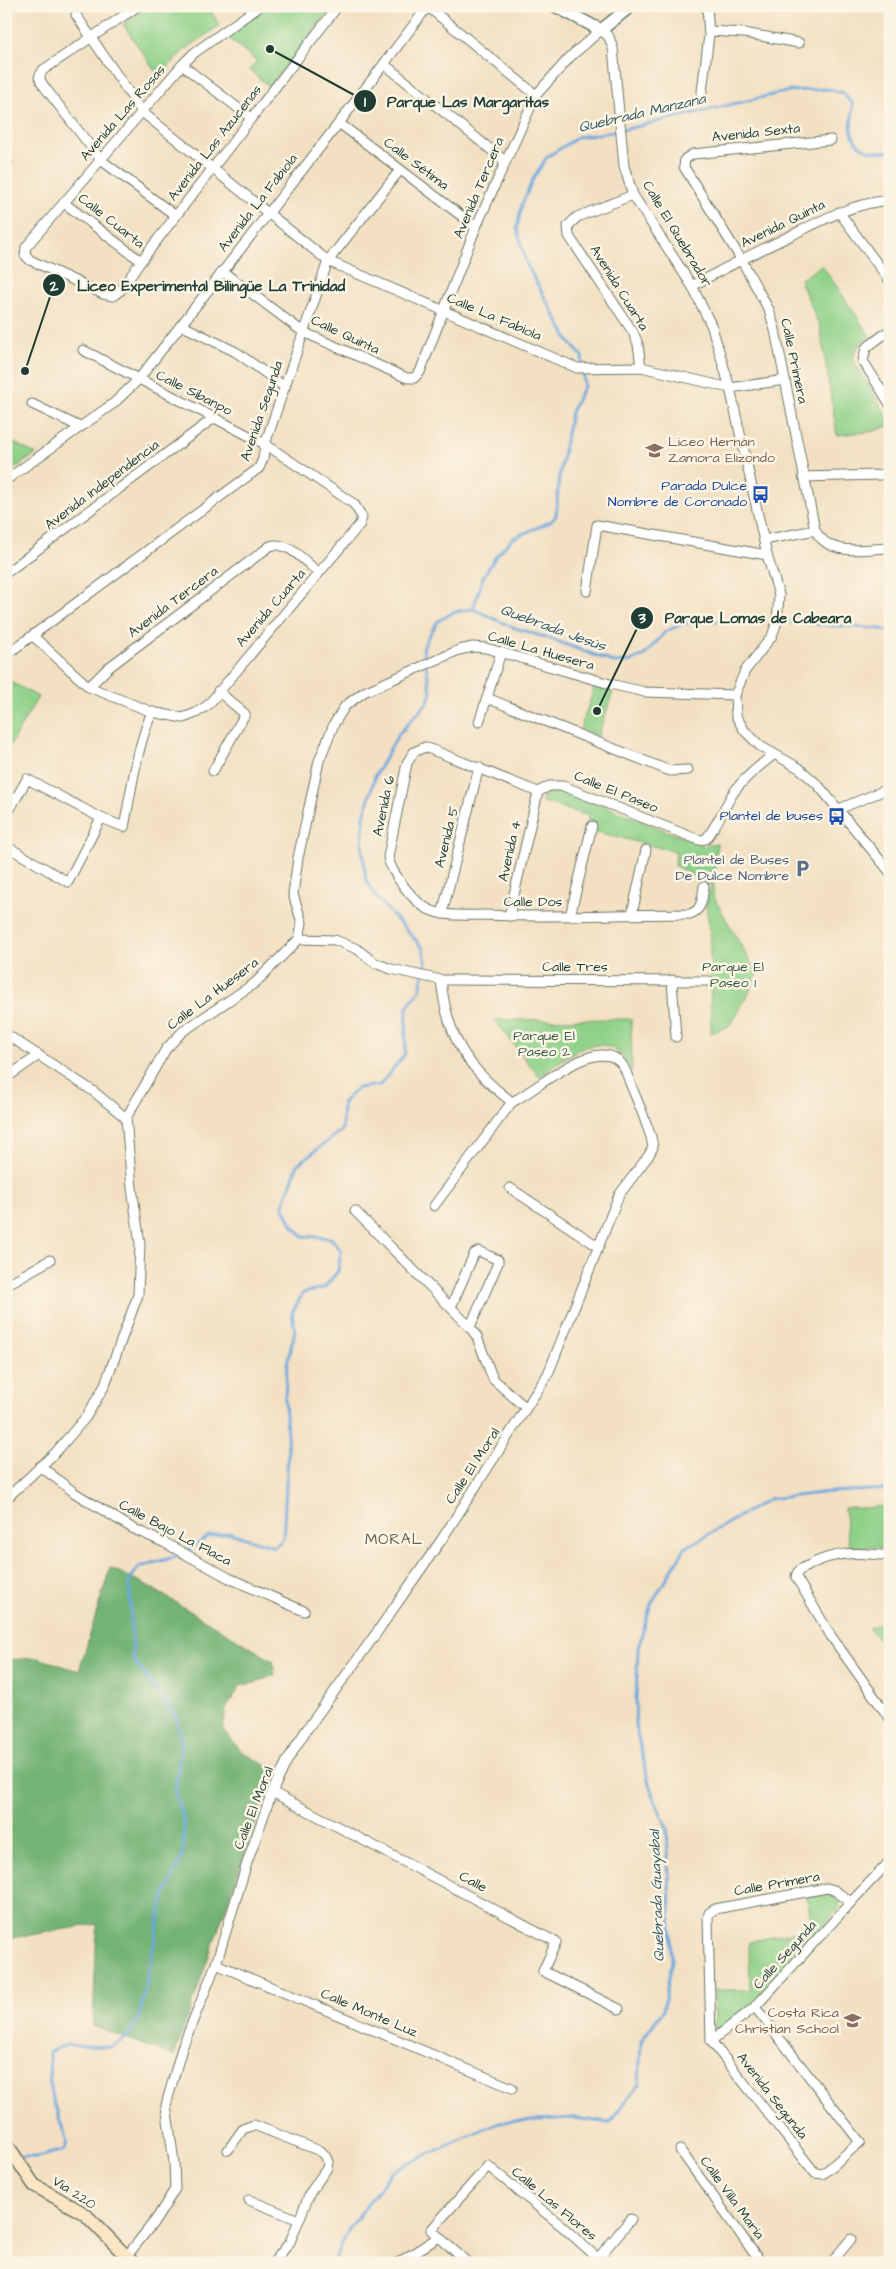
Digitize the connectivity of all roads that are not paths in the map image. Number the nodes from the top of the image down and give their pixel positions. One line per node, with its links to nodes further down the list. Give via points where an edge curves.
1 (138, 6): 11 (street)
2 (260, 6): 14 (street, Avenida Las Rosas)
3 (338, 6): 18 (street, Avenida Las Azucenas)
4 (428, 6): 13 (street, Avenida La Fabiola); 15 (street)
5 (555, 6): 9 (street)
6 (631, 6): 9 (street)
7 (707, 6): 10 (street)
8 (76, 16): 11 (street, Calle La Fabiola)
9 (601, 30): 15 (street, Avenida Tercera, via 571,56); 26 (street, Calle El Quebrador, via 609,37 613,48 620,141)
10 (709, 30): 12 (street); 16 (street)
11 (92, 39): 17 (street, Calle La Fabiola); 22 (street, via 43,70 39,77)
12 (799, 43)
13 (384, 64): 19 (street, Avenida La Fabiola); 23 (street)
14 (182, 65): 17 (street, Avenida Las Rosas); 18 (street)
15 (536, 95): 23 (street, Avenida Tercera)
16 (701, 100)
17 (142, 112): 22 (street, Avenida Las Rosas); 24 (street, Calle La Fabiola)
18 (251, 118): 24 (street, Avenida Las Azucenas)
19 (340, 123): 25 (street, Calle Sétima); 30 (street, Avenida La Fabiola)
20 (830, 140): 21 (street, Avenida Sexta, via 704,152)
21 (685, 159): 33 (street, Calle Primera, via 687,175)
22 (101, 160): 28 (street, Avenida Las Rosas); 31 (street)
23 (505, 161): 32 (street, Avenida Tercera)
24 (212, 169): 30 (street, Calle La Fabiola); 31 (street, Avenida Las Azucenas)
25 (400, 170): 32 (street, Calle Sétima); 35 (street, Avenida Segunda)
26 (633, 195): 38 (street, Calle El Quebrador); 45 (street, Avenida Cuarta, via 577,217 568,226 569,236 633,332)
27 (890, 200): 29 (street, Avenida Quinta, via 863,203)
28 (64, 203): 34 (street, Calle Cuarta); 39 (street, Avenida Las Rosas, via 26,247 25,255 103,294)
29 (839, 212): 33 (street, Avenida Quinta); 37 (street)
30 (268, 213): 35 (street, Calle La Fabiola); 36 (street, Avenida La Fabiola)
31 (176, 216): 34 (street, Avenida Las Azucenas)
32 (476, 227): 40 (street, Avenida Tercera)
33 (741, 260): 38 (street, Avenida Quinta); 48 (street, Calle Primera, via 769,310)
34 (141, 261): 39 (street, Avenida Las Azucenas)
35 (328, 262): 40 (street, Calle La Fabiola); 43 (street, Avenida Segunda)
36 (222, 271): 41 (street, Avenida La Fabiola); 43 (street, Calle Quinta)
37 (890, 281)
38 (692, 286): 50 (street, Calle El Quebrador, via 712,327)
39 (114, 296)
40 (443, 310): 45 (street, Calle La Fabiola, via 577,368); 46 (street, Avenida Tercera, via 420,372)
41 (181, 326): 47 (street, Avenida La Fabiola); 49 (street, via 236,352)
42 (890, 330): 52 (street, via 866,348 864,355 865,367)
43 (303, 332): 46 (street, Calle Quinta, via 407,378); 49 (street, Avenida Segunda)
44 (83, 350): 47 (street, Calle Sibanpo)
45 (641, 367): 50 (street, Calle La Fabiola)
46 (414, 378)
47 (138, 380): 53 (street, Calle Sibanpo); 54 (street, Avenida La Fabiola, via 114,404)
48 (785, 380): 50 (street); 57 (street, Calle Primera)
49 (285, 387): 55 (street, Avenida Segunda)
50 (730, 388): 61 (street, Calle El Quebrador)
51 (32, 404): 54 (street)
52 (890, 404)
53 (214, 418): 55 (street, Calle Sibanpo); 64 (street, Avenida Independencia)
54 (80, 427): 58 (street, Avenida La Fabiola)
55 (264, 444): 59 (street, Calle Sibanpo, via 354,504); 67 (street, Avenida Segunda, via 263,459 254,473)
56 (890, 471): 57 (street, via 880,475)
57 (803, 476): 60 (street, Calle Primera)
58 (6, 480)
59 (362, 516): 65 (street, Avenida Cuarta, via 360,524)
60 (815, 530): 61 (street); 62 (street, via 827,545 841,549)
61 (764, 540): 63 (street, Calle El Quebrador)
62 (890, 548)
63 (767, 555): 66 (street, via 597,525); 72 (street, Calle El Quebrador, via 779,595 777,622 772,636 744,671)
64 (6, 573)
65 (319, 573): 70 (street, Avenida Tercera, via 288,548 276,544 270,546 108,668); 71 (street, Avenida Cuarta)
66 (587, 591)
67 (33, 636): 69 (street, Avenida Segunda); 70 (street)
68 (501, 652): 72 (street, Calle La Huesera, via 645,692); 73 (street); 95 (street, Calle La Huesera, via 473,647 459,650 364,692 345,706 319,761 298,858 293,894 302,923)
69 (6, 655)
70 (89, 687): 74 (street)
71 (218, 691): 74 (street, Avenida Cuarta, via 208,705 183,718); 79 (street, via 245,714)
72 (735, 695): 76 (street, Calle El Quebrador, via 739,722 760,746)
73 (487, 698): 75 (street); 78 (street, via 670,771)
74 (152, 712): 84 (street, via 141,739 124,827)
75 (479, 722)
76 (774, 754): 81 (street, Calle El Paseo, via 733,793 706,839 699,840 563,786 550,786); 82 (street, Calle El Quebrador, via 802,770)
77 (479, 767): 81 (street); 88 (street, Avenida 6, via 425,747 414,752 407,763 388,858); 91 (street, Avenida 5)
78 (688, 770)
79 (213, 771)
80 (890, 788): 82 (street)
81 (538, 792): 93 (street, Avenida 4)
82 (839, 809): 89 (street, Calle El Quebrador)
83 (6, 816): 84 (street, via 27,779)
84 (101, 818): 86 (street, via 68,882)
85 (592, 826): 94 (street)
86 (6, 846)
87 (646, 850): 92 (street)
88 (390, 867): 91 (street, Calle Dos, via 428,910)
89 (890, 872)
90 (704, 886): 92 (street, Calle Dos, via 696,912)
91 (442, 914): 93 (street, Calle Dos)
92 (632, 914): 94 (street, Calle Dos)
93 (509, 916): 94 (street, Calle Dos)
94 (570, 916)
95 (300, 940): 96 (street, via 335,940 357,948 375,963); 104 (street, Calle La Huesera, via 254,983 182,1032 166,1049)
96 (441, 980): 97 (street, Calle Tres); 103 (street, via 444,1008 463,1052 486,1082)
97 (672, 980): 98 (street, Calle Tres); 100 (street)
98 (709, 981)
99 (6, 1034): 101 (street)
100 (676, 1037)
101 (39, 1055): 102 (street); 104 (street, via 94,1091)
102 (6, 1078)
103 (512, 1102): 106 (street); 108 (street, Calle El Moral, via 577,1060 608,1055 623,1064 653,1147 619,1195)
104 (126, 1118): 114 (street, via 140,1244 138,1295 104,1387 72,1435)
105 (510, 1188): 108 (street)
106 (434, 1206)
107 (355, 1211): 111 (street)
108 (599, 1247): 113 (street, Calle El Moral, via 548,1374)
109 (50, 1260): 110 (street)
110 (6, 1285)
111 (452, 1306): 112 (street); 112 (street, via 474,1254 479,1252 498,1260)
112 (470, 1327): 113 (street, via 493,1379)
113 (526, 1408): 119 (street, Calle El Moral, via 431,1555 305,1732)
114 (40, 1466): 115 (street); 117 (street, Calle Bajo La Flaca, via 75,1493 132,1528)
115 (6, 1499)
116 (890, 1556): 118 (street, via 862,1553 825,1557 797,1573 798,1582 831,1636)
117 (304, 1612)
118 (890, 1719)
119 (272, 1792): 122 (street, Calle El Moral); 123 (street, Calle, via 556,1942 543,1970)
120 (890, 1861): 121 (street)
121 (851, 1902): 124 (street, Calle Segunda); 125 (street, Calle Primera, via 827,1888 715,1909 709,1913)
122 (216, 1964): 126 (street, Calle Monte Luz); 135 (street, Calle El Moral, via 182,2048 166,2105 175,2189)
123 (619, 2008)
124 (756, 2008): 125 (street, Calle Segunda); 125 (street, Avenida Segunda, via 859,2139 860,2144 823,2174 818,2175)
125 (711, 2041)
126 (512, 2088)
127 (7, 2144): 135 (main road, Vía 220, via 34,2185 84,2214)
128 (228, 2150): 132 (street, via 243,2129 254,2125 325,2155 326,2168 310,2193)
129 (680, 2150): 140 (street, Calle Villa María)
130 (250, 2200): 132 (street)
131 (631, 2219): 136 (street)
132 (299, 2220): 137 (street, via 290,2242)
133 (440, 2237): 136 (street, Calle Las Flores, via 432,2230 488,2166); 138 (street); 139 (street)
134 (851, 2239): 141 (street)
135 (130, 2260)
136 (598, 2261)
137 (272, 2263)
138 (398, 2263)
139 (468, 2263)
140 (761, 2263)
141 (831, 2263)

